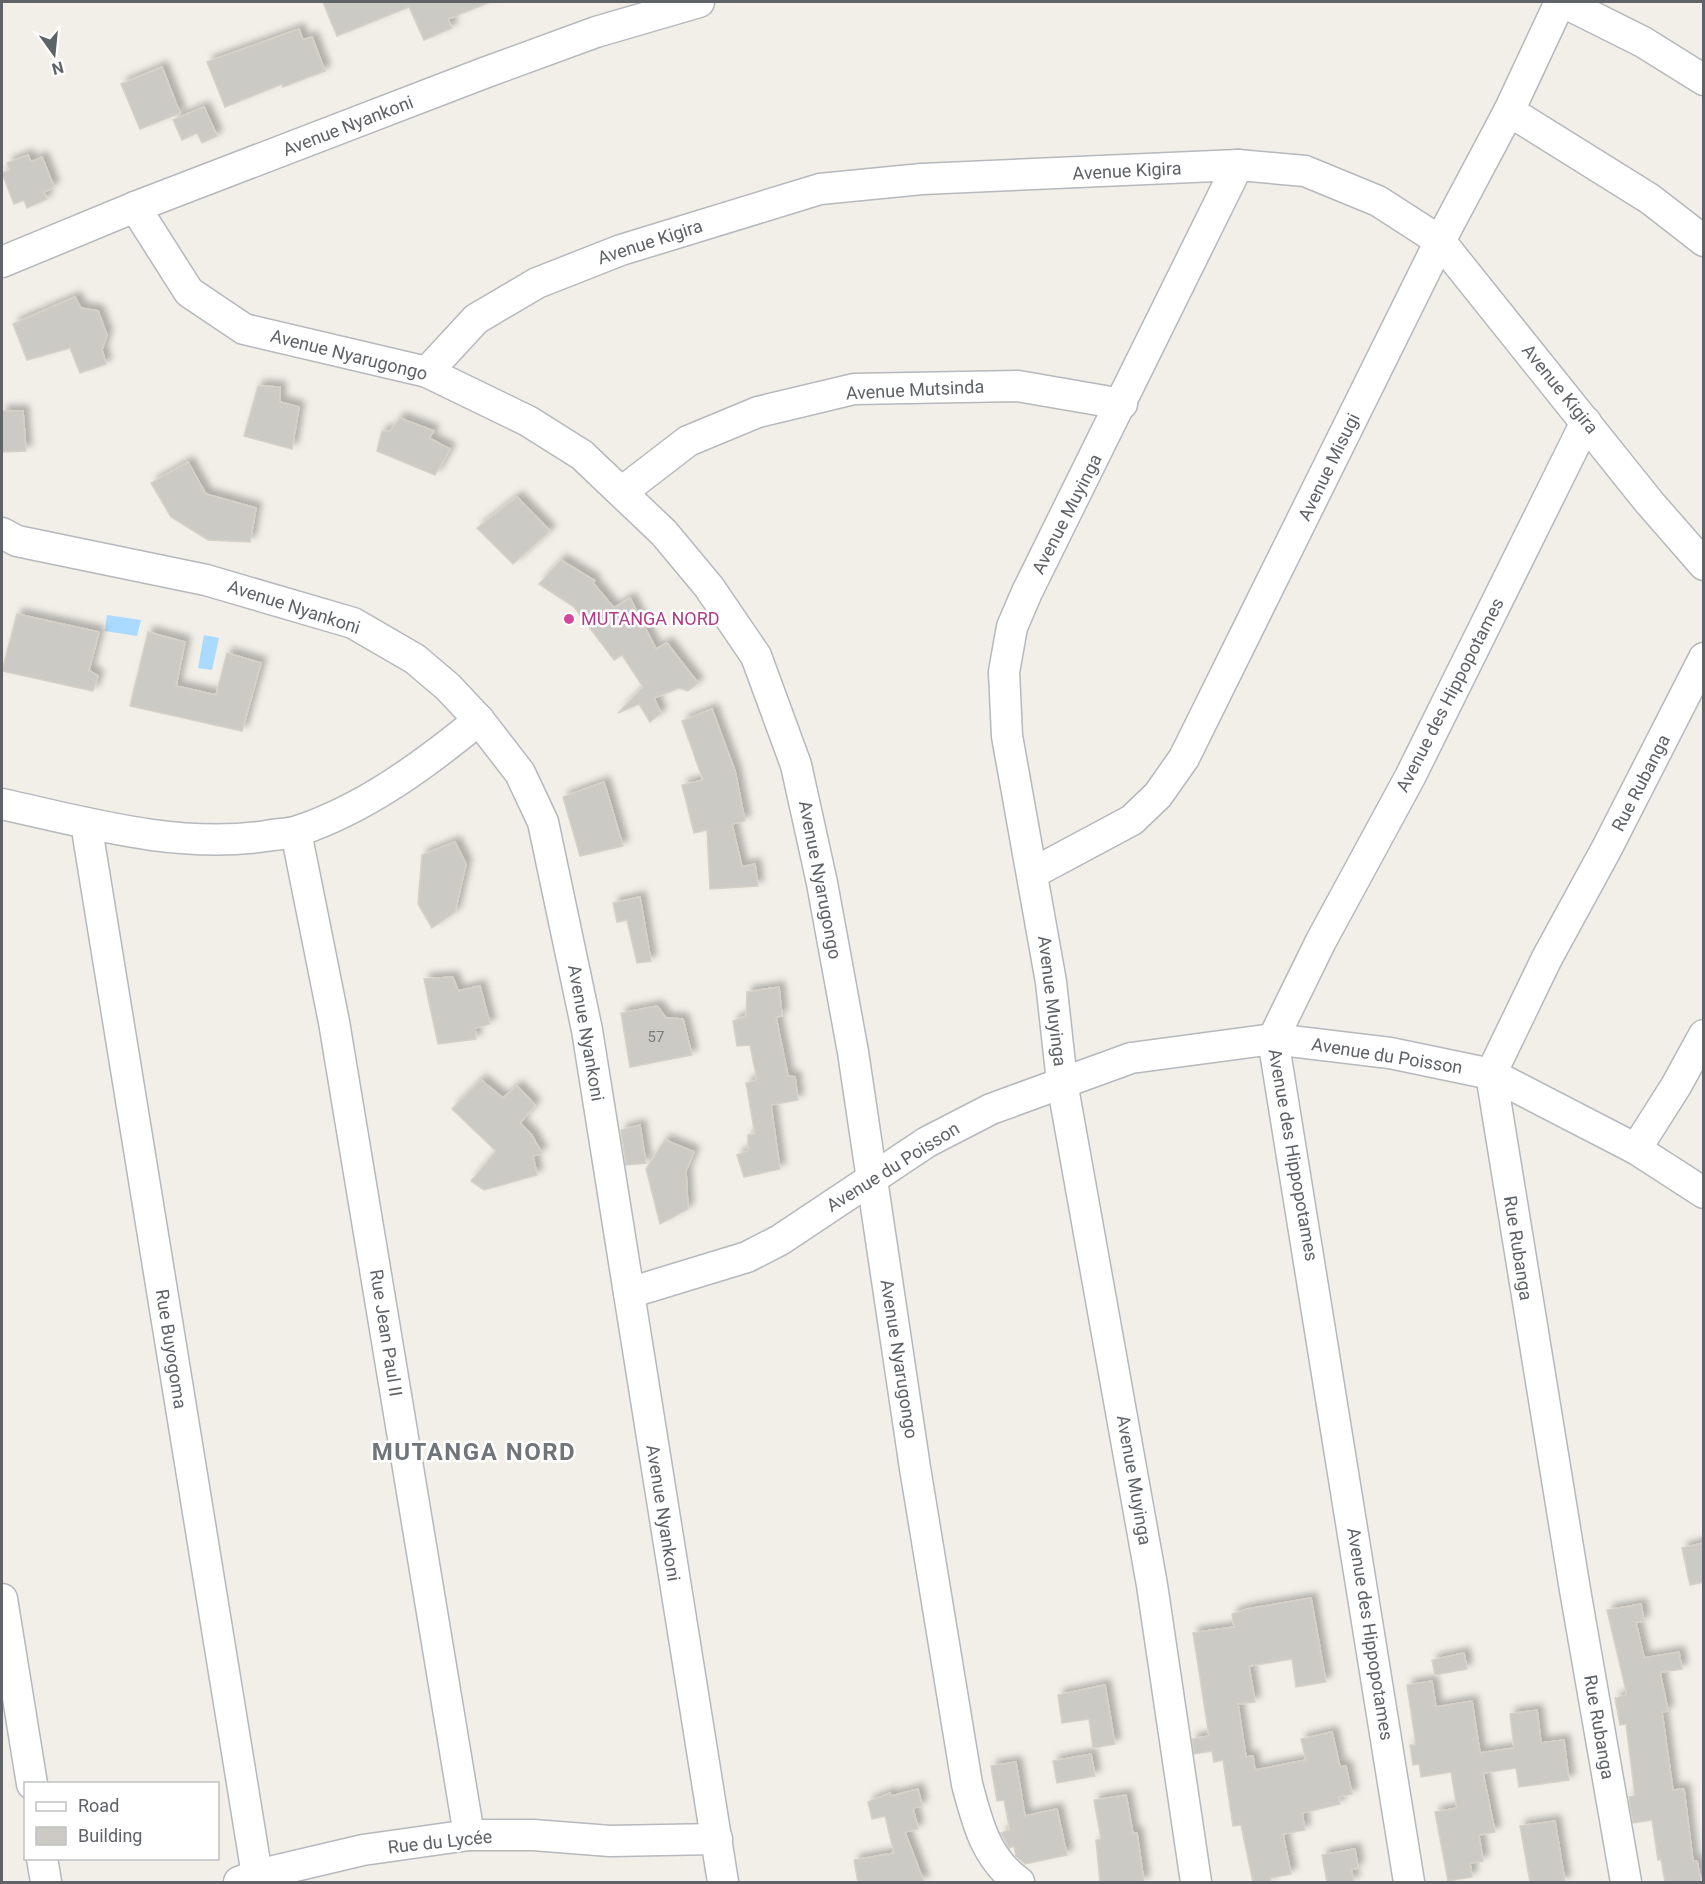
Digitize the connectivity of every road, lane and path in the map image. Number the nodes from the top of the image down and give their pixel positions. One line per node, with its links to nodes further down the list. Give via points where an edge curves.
1 (699, 2): 6 (street, Avenue Nyankoni, via 596,32)
2 (1562, 2): 3 (street, via 1643,42); 4 (street, Avenue Misugi)
3 (1704, 80)
4 (1509, 111): 7 (street, Avenue Misugi); 8 (street, via 1650,199)
5 (1239, 165): 7 (street, Avenue Kigira, via 1305,171 1377,201); 10 (street, Avenue Kigira, via 922,179 820,189 621,250 537,283 476,319); 11 (street, Avenue Muyinga)
6 (135, 207): 9 (street, Avenue Nyankoni); 10 (street, Avenue Nyarugongo, via 189,292 244,329)
7 (1440, 241): 12 (street, Avenue Kigira); 21 (street, Avenue Misugi, via 1184,758 1158,795 1132,820)
8 (1704, 241)
9 (2, 262)
10 (427, 372): 13 (street, Avenue Nyarugongo, via 528,421 582,455)
11 (1122, 404): 13 (street, Avenue Mutsinda, via 1018,386 854,389 758,412 688,441); 21 (street, Avenue Muyinga, via 1012,627 1004,672 1007,736)
12 (1586, 422): 15 (street, Avenue Kigira); 23 (street, Avenue des Hippopotames, via 1410,777)
13 (623, 491): 27 (street, Avenue Nyarugongo, via 701,578 750,646 796,765 853,1052)
14 (2, 533): 17 (street, Avenue Nyankoni, via 17,541 206,580 353,623 415,659)
15 (1704, 565)
16 (1704, 658): 24 (street, Rue Rubanga, via 1547,957)
17 (479, 720): 20 (street, via 390,786 346,811); 29 (street, Avenue Nyankoni, via 520,773 543,822 587,1030)
18 (2, 804): 19 (street)
19 (86, 823): 20 (street, via 167,837 212,840); 35 (street, Rue Buyogoma)
20 (296, 832): 32 (street, Rue Jean Paul II, via 334,1022)
21 (1033, 873): 25 (street, Avenue Muyinga)
22 (1704, 1035): 26 (street)
23 (1273, 1039): 24 (street, Avenue du Poisson, via 1390,1053); 25 (street, Avenue du Poisson, via 1131,1058); 40 (street, Avenue des Hippopotames)
24 (1491, 1074): 26 (street, Avenue du Poisson); 41 (street, Rue Rubanga)
25 (1062, 1082): 27 (street, Avenue du Poisson, via 991,1109); 39 (street, Avenue Muyinga, via 1148,1562)
26 (1636, 1149): 28 (street, Avenue du Poisson)
27 (871, 1177): 29 (street, Avenue du Poisson, via 780,1240 747,1257); 38 (street, Avenue Nyarugongo, via 967,1784 988,1849)
28 (1704, 1193)
29 (629, 1293): 33 (street, Avenue Nyankoni)
30 (2, 1599): 31 (street)
31 (32, 1782)
32 (469, 1835): 33 (street, Rue du Lycée, via 610,1841); 35 (street, Rue du Lycée, via 363,1850)
33 (717, 1839): 37 (street, Avenue Nyankoni)
34 (42, 1860): 36 (street)
35 (248, 1879)
36 (46, 1882)
37 (723, 1882)
38 (1019, 1882)
39 (1196, 1882)
40 (1409, 1882)
41 (1626, 1882)

